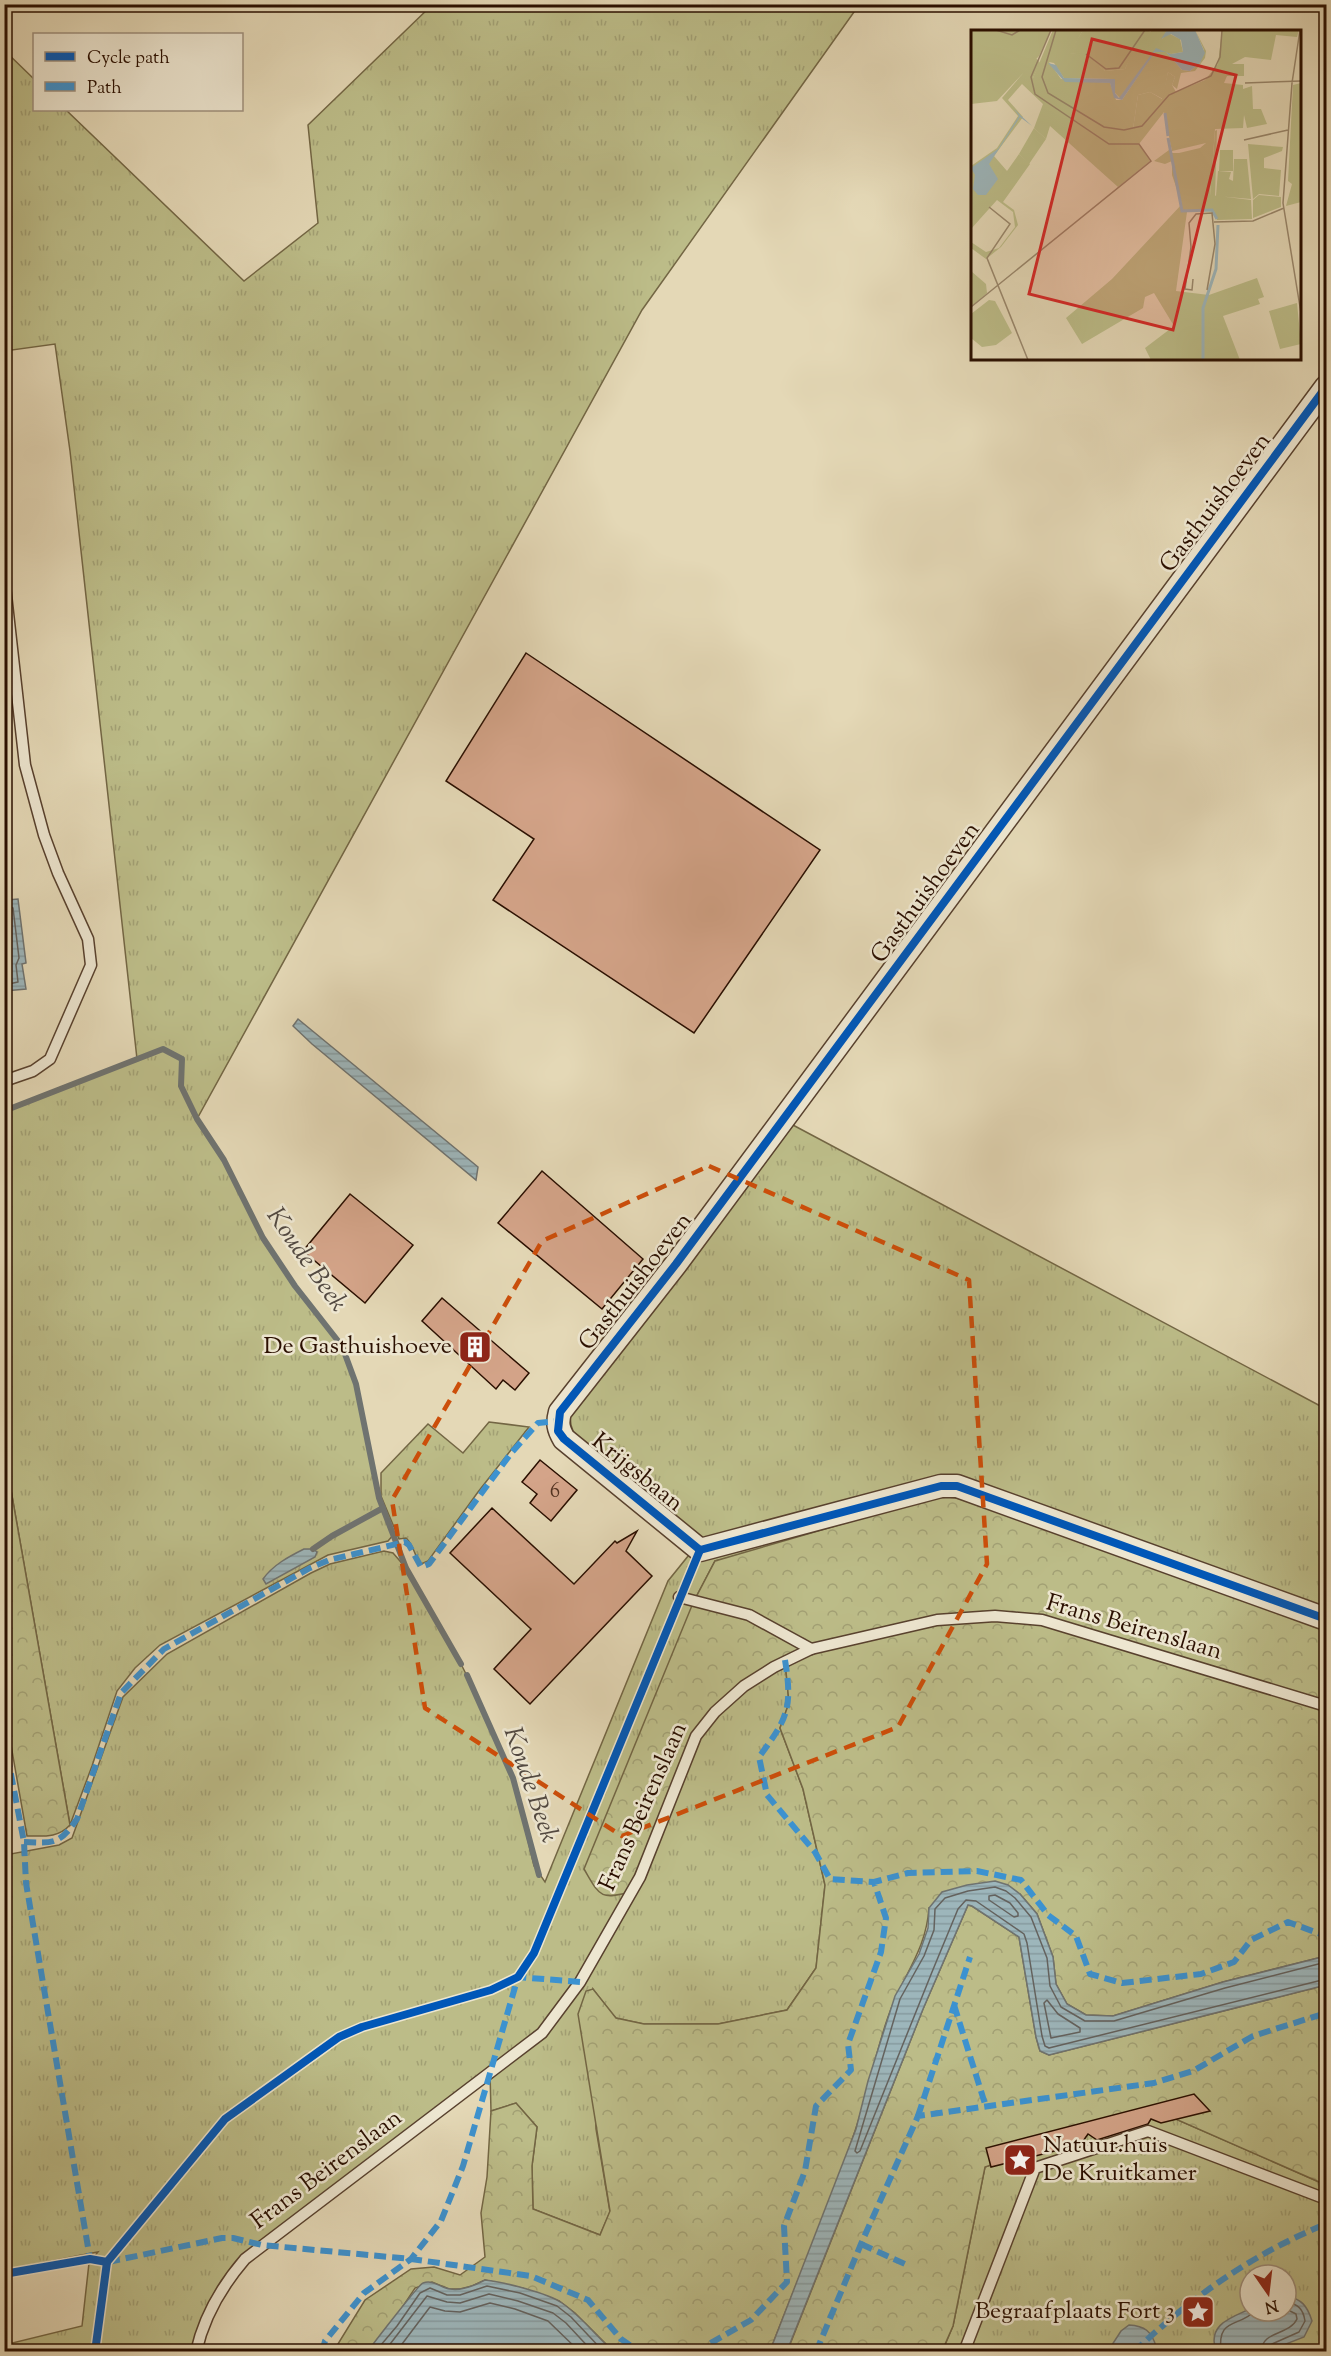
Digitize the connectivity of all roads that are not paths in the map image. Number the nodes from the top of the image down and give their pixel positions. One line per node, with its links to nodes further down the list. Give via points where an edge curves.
1 (1326, 387): 4 (street, Gasthuishoeven, via 676,1264 560,1412)
2 (4, 577): 3 (lane, via 25,765 44,835 88,939 91,965 50,1059 33,1071)
3 (4, 1081)
4 (558, 1421): 6 (street, Krijgsbaan, via 558,1431 564,1439 700,1550 957,1485)
5 (679, 1597): 7 (lane, via 749,1615)
6 (1326, 1619)
7 (811, 1648): 8 (lane, Frans Beirenslaan, via 937,1620 995,1616 1042,1620); 10 (lane, Frans Beirenslaan, via 744,1686 704,1724 640,1876 580,1982 542,2033 245,2259 215,2300)
8 (1326, 1706)
9 (1326, 2199): 11 (lane, via 1148,2131 1035,2168)
10 (196, 2352)
11 (964, 2352)

